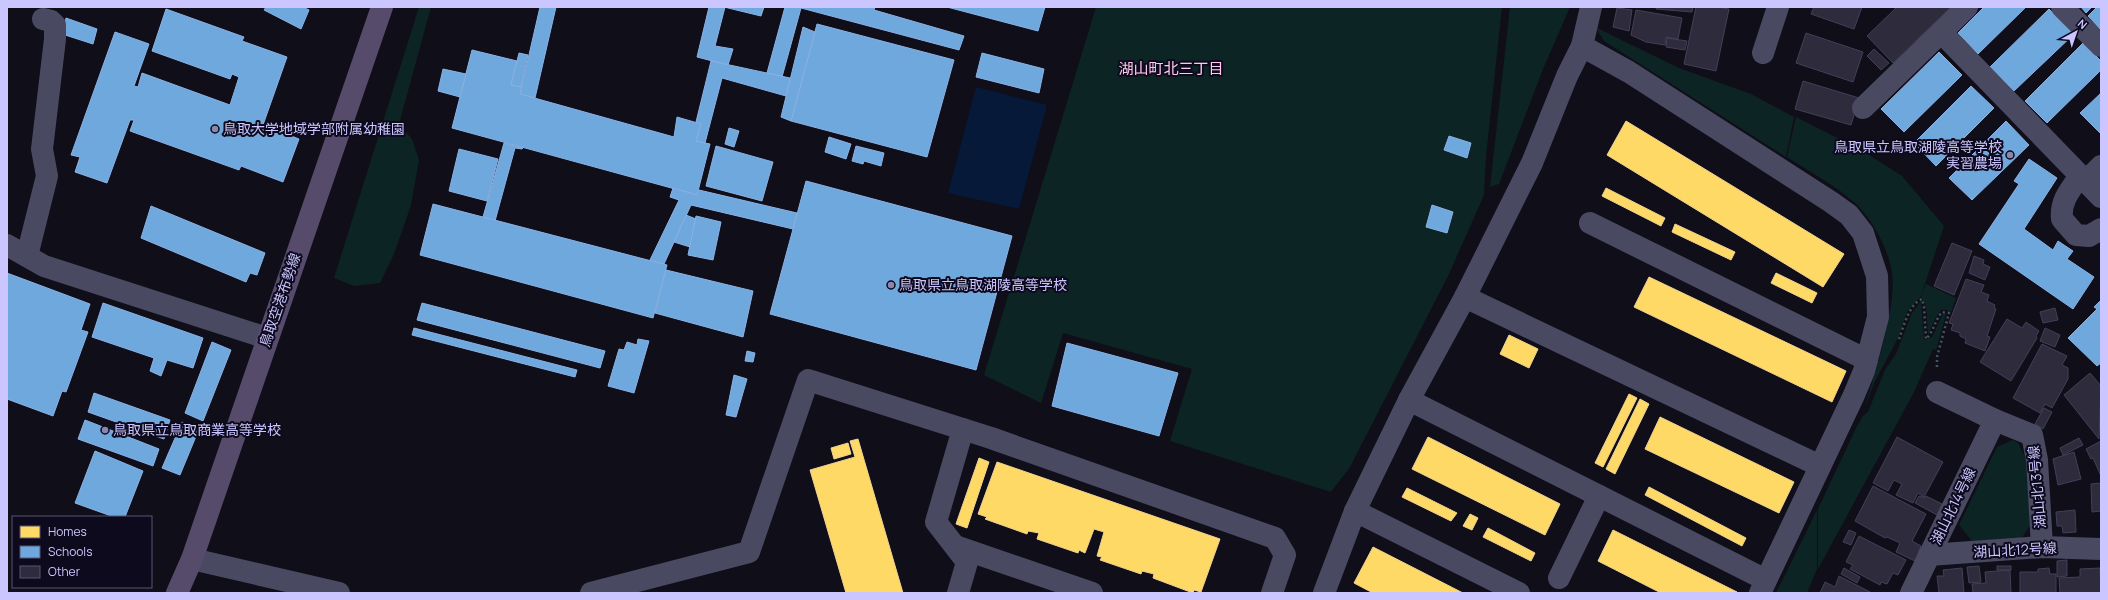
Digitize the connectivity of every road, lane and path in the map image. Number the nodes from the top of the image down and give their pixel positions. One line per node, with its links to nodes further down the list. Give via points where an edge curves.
1 (382, 7): 20 (main road, 鳥取空港布勢線)
2 (1591, 7): 8 (street)
3 (1778, 7): 10 (street)
4 (1967, 7): 7 (street)
5 (2062, 7): 9 (street)
6 (43, 19): 18 (street, via 51,21 54,25 55,39 42,149 47,176)
7 (1941, 32): 11 (street); 13 (street)
8 (1582, 46): 19 (street, via 1532,163); 22 (street, via 1629,72 1849,215 1863,233 1877,276 1878,317)
9 (2101, 46)
10 (1763, 53)
11 (1863, 108)
12 (2101, 166): 13 (street)
13 (2083, 179): 14 (street); 16 (street, via 2068,192 2063,203 2062,219 2076,235 2089,236)
14 (2101, 197)
15 (1590, 223): 22 (street)
16 (2101, 229)
17 (7, 245): 18 (street)
18 (27, 256): 20 (street, via 44,266)
19 (1465, 297): 24 (street); 27 (street)
20 (267, 338): 34 (main road, 鳥取空港布勢線)
21 (1896, 345): 23 (path, via 1918,300 1922,299 1924,307 1926,339 1942,312 1949,313 1937,357)
22 (1866, 360): 27 (street, via 1854,395)
23 (1937, 392): 25 (street, 湖山北13号線)
24 (1409, 400): 28 (street); 29 (street)
25 (1994, 420): 31 (street, 湖山北13号線, via 2032,434 2037,460); 33 (street, 湖山北14号線)
26 (963, 429): 30 (street, via 936,522); 39 (street, via 808,380 749,552); 42 (street, via 1275,538 1285,555)
27 (1820, 466): 36 (street)
28 (1599, 496): 35 (street); 36 (street)
29 (1355, 511): 43 (street); 44 (street)
30 (955, 546): 40 (street, via 967,562); 41 (street)
31 (2042, 547): 32 (street, 湖山北12号線); 33 (street, 湖山北12号線)
32 (2101, 549)
33 (1930, 555): 45 (street, 湖山北14号線)
34 (192, 558): 37 (main road, 鳥取空港布勢線); 38 (street)
35 (1559, 578)
36 (1763, 586)
37 (177, 593)
38 (339, 593)
39 (591, 593)
40 (958, 593)
41 (1092, 593)
42 (1272, 593)
43 (1324, 593)
44 (1519, 593)
45 (1911, 593)

